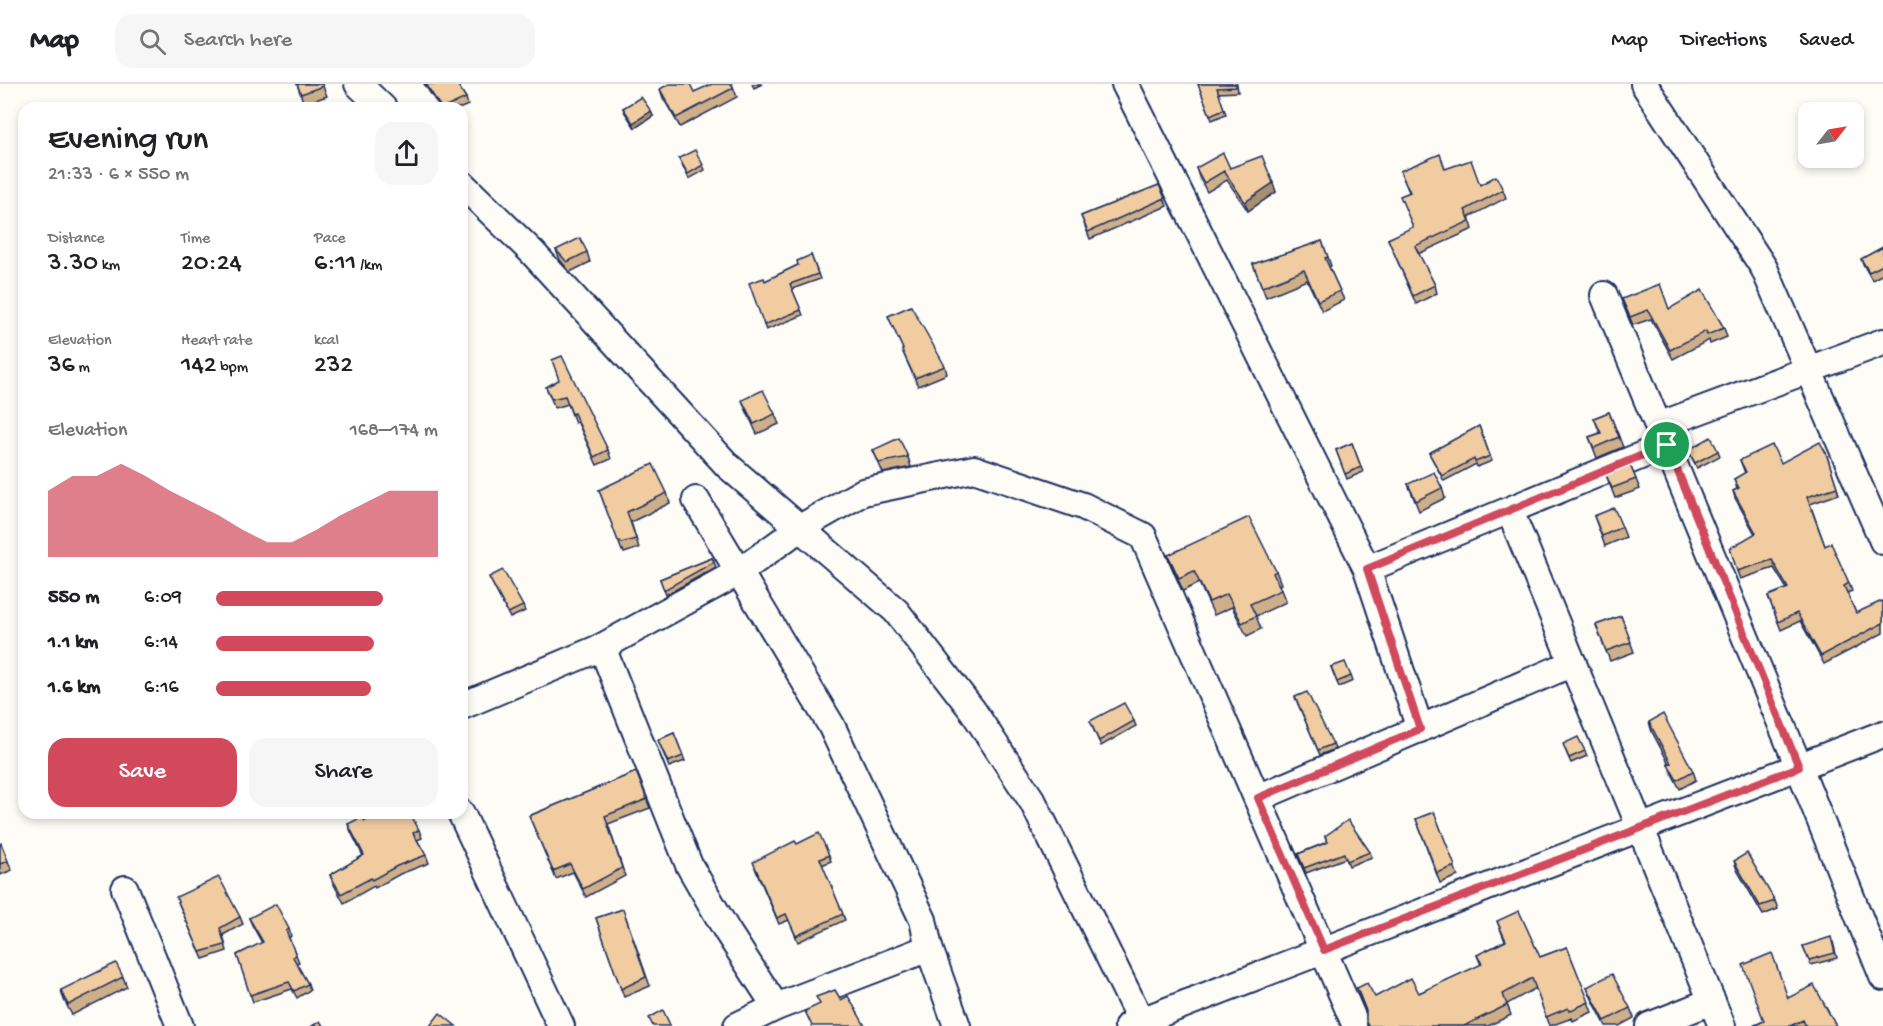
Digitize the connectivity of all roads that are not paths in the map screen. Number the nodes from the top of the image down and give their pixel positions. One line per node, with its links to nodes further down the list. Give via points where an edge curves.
1 (358, 84): 4 (street)
2 (1125, 84): 14 (street)
3 (1644, 84): 8 (street, via 1764,268)
4 (377, 102)
5 (468, 190): 12 (street, via 532,252 728,466)
6 (1605, 295): 9 (street)
7 (1883, 342): 8 (street)
8 (1809, 370): 9 (street); 13 (street)
9 (1663, 436): 11 (street); 21 (street)
10 (696, 501): 15 (street)
11 (1510, 510): 14 (street); 17 (street)
12 (800, 528): 15 (street); 22 (street, via 863,492 974,469 1083,506 1143,536); 32 (street, via 896,611 972,711 1033,802)
13 (1883, 542)
14 (1367, 569): 19 (street)
15 (739, 572): 16 (street); 26 (street, via 831,725 923,920)
16 (602, 647): 18 (street); 30 (street, via 688,865)
17 (1573, 663): 19 (street); 24 (street)
18 (468, 703)
19 (1420, 729): 22 (street)
20 (1883, 734): 21 (street)
21 (1799, 767): 24 (street); 28 (street)
22 (1258, 798): 27 (street)
23 (464, 819): 34 (street)
24 (1641, 828): 27 (street); 29 (street)
25 (125, 889): 33 (street)
26 (929, 948): 30 (street); 36 (street)
27 (1324, 950): 31 (street); 37 (street)
28 (1883, 977)
29 (1712, 1001): 38 (street); 39 (street)
30 (776, 1007): 35 (street)
31 (1169, 1019): 32 (street)
32 (1135, 1024)
33 (180, 1026)
34 (561, 1026)
35 (737, 1026)
36 (957, 1026)
37 (1356, 1026)
38 (1649, 1026)
39 (1722, 1026)

